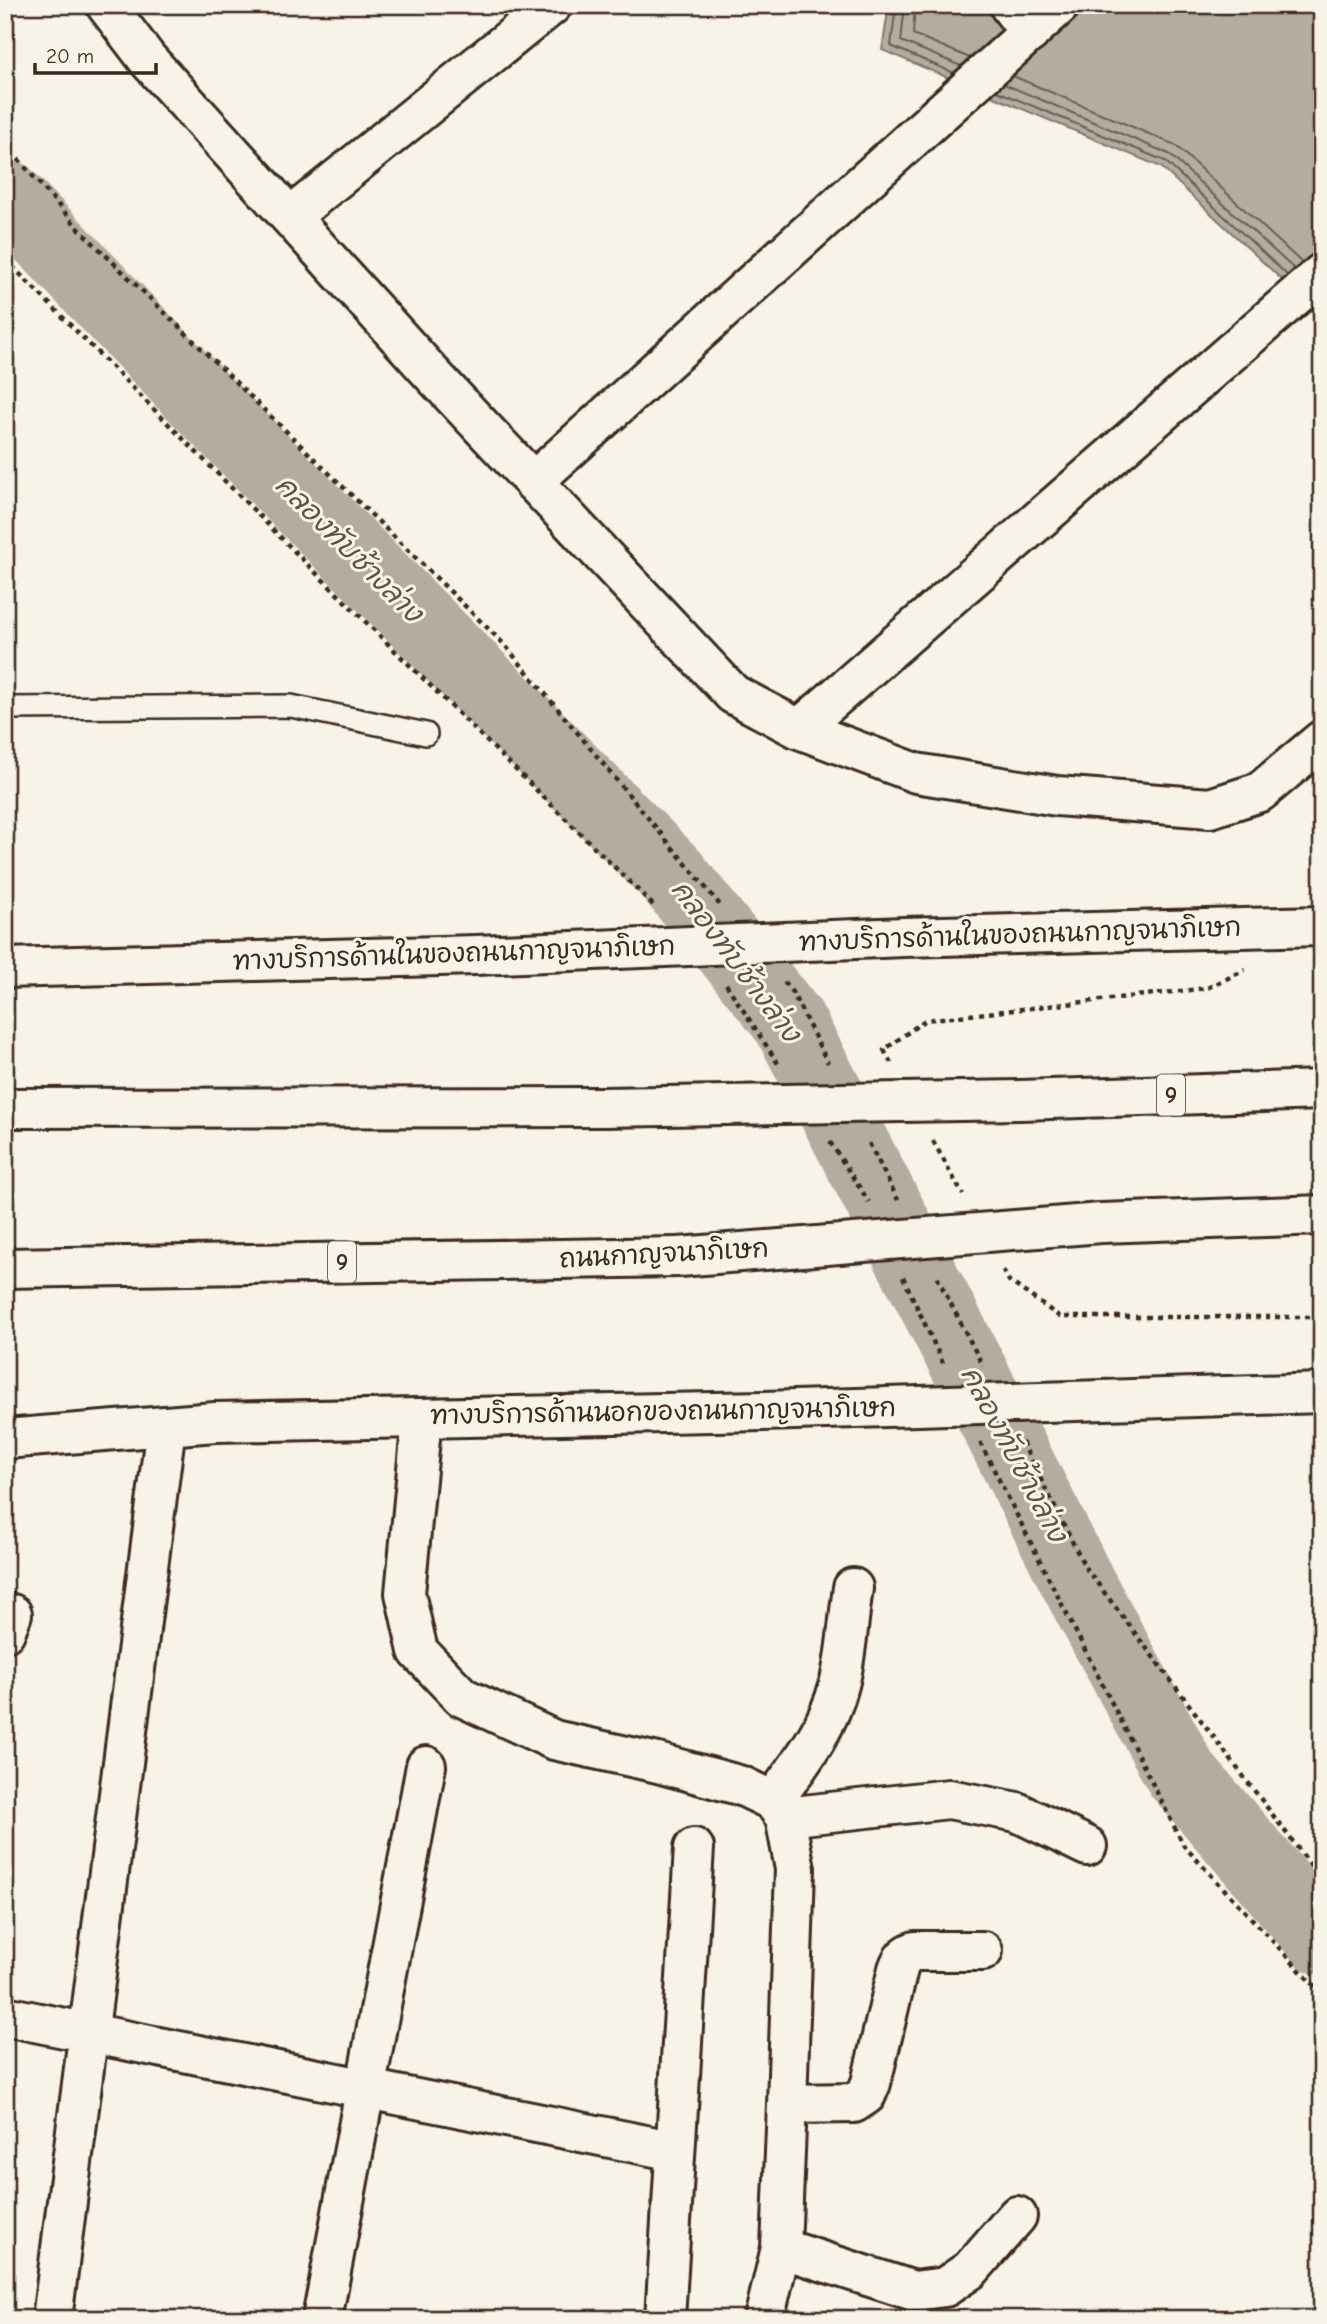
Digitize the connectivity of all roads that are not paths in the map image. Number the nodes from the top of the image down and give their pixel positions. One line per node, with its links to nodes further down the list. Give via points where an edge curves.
1 (106, 5): 5 (main road, via 148,60)
2 (552, 5): 5 (main road)
3 (1060, 5): 4 (main road)
4 (1019, 19): 7 (main road)
5 (290, 217): 7 (main road)
6 (1322, 273): 9 (main road)
7 (533, 482): 9 (main road, via 733,694)
8 (5, 708): 10 (lane, via 291,706)
9 (799, 729): 11 (main road, via 916,773 1057,796 1210,808 1260,792)
10 (426, 734)
11 (1322, 740)
12 (1322, 926): 13 (main road, ทางบริการด้านในของถนนกาญจนาภิเษก)
13 (5, 968)
14 (1322, 1090): 15 (main road, 9, bridge, via 602,1107)
15 (5, 1108)
16 (1322, 1215): 17 (main road, ถนนกาญจนาภิเษก / 9, bridge, via 1101,1223 679,1257)
17 (5, 1268)
18 (1322, 1393): 19 (main road, ทางบริการด้านนอกของถนนกาญจนาภิเษก)
19 (422, 1418): 20 (main road, ทางบริการด้านนอกของถนนกาญจนาภิเษก); 24 (main road, via 405,1593 418,1651 461,1697 554,1740 742,1786)
20 (166, 1426): 21 (main road, ทางบริการด้านนอกของถนนกาญจนาภิเษก); 29 (main road)
21 (5, 1438)
22 (853, 1588): 24 (main road, via 840,1684 817,1740)
23 (426, 1766): 30 (main road)
24 (779, 1809): 25 (main road, via 949,1799 1017,1812); 31 (main road, via 795,1869)
25 (1087, 1846)
26 (694, 1848): 32 (main road)
27 (983, 1951): 31 (main road, via 909,1953 898,1969 866,2095 854,2104)
28 (5, 2016): 29 (main road)
29 (88, 2032): 30 (main road); 35 (main road)
30 (365, 2088): 32 (main road); 36 (main road)
31 (787, 2104): 34 (main road)
32 (675, 2151): 37 (main road)
33 (1017, 2216): 34 (main road, via 970,2270 945,2287 914,2291)
34 (781, 2248): 38 (main road)
35 (51, 2319)
36 (322, 2319)
37 (665, 2319)
38 (765, 2319)

